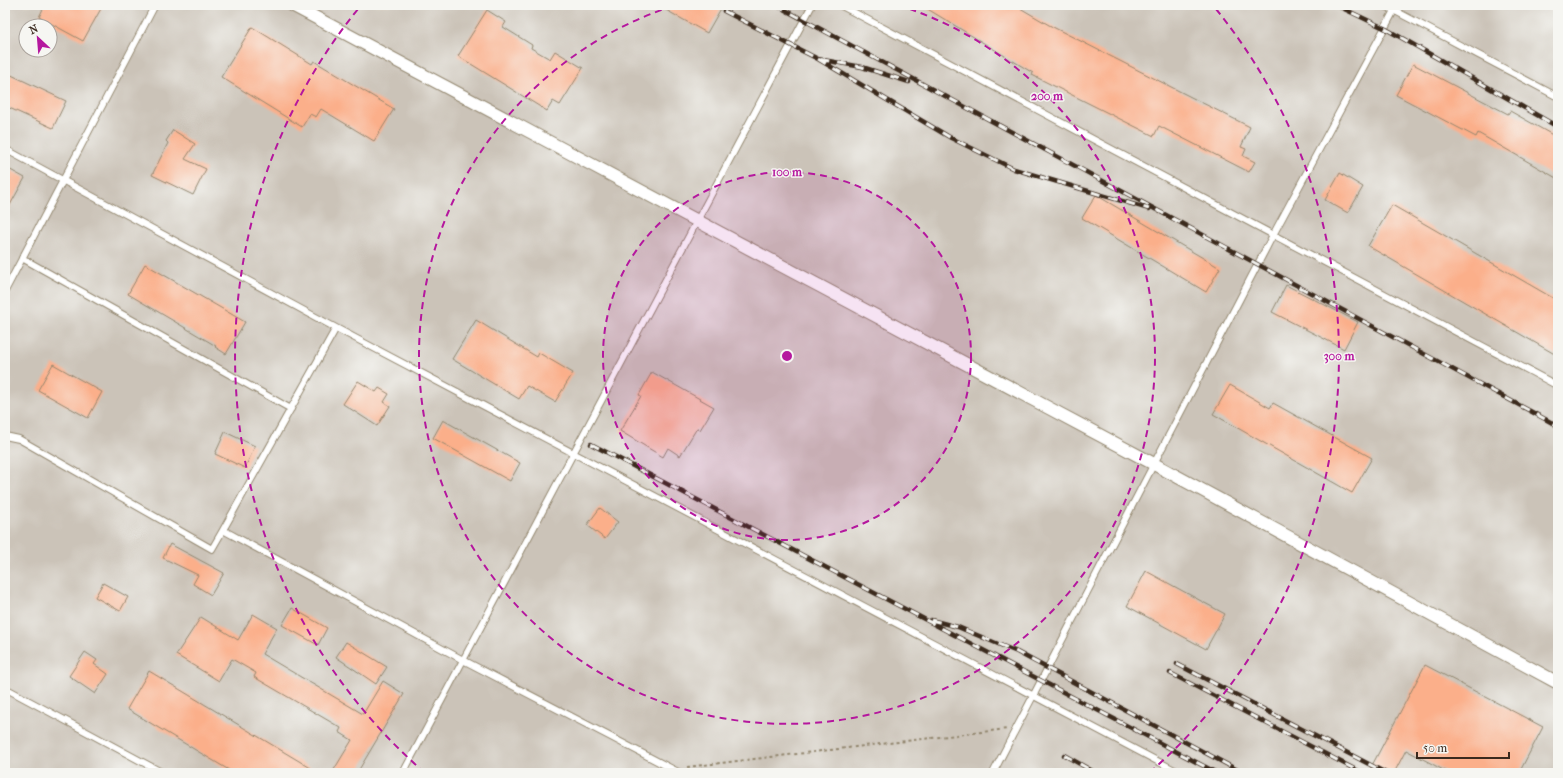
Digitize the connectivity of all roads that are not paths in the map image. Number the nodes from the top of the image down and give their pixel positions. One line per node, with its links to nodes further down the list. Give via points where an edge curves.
1 (155, 5): 9 (lane)
2 (292, 5): 10 (street)
3 (812, 5): 10 (lane)
4 (840, 5): 11 (lane)
5 (1384, 5): 6 (lane)
6 (1396, 8): 7 (lane); 11 (lane)
7 (1558, 97)
8 (5, 149): 9 (lane)
9 (63, 181): 12 (lane); 14 (lane)
10 (697, 221): 18 (lane); 19 (street)
11 (1273, 235): 15 (lane); 19 (lane)
12 (22, 258): 13 (lane); 16 (lane)
13 (5, 291)
14 (336, 328): 16 (lane); 18 (lane)
15 (1558, 386)
16 (291, 409): 20 (lane)
17 (5, 436): 20 (lane, via 19,439 212,549)
18 (573, 454): 21 (lane); 24 (lane)
19 (1154, 464): 22 (street); 24 (lane)
20 (223, 530): 21 (lane)
21 (463, 660): 26 (lane); 27 (lane)
22 (1558, 683)
23 (5, 688): 25 (lane)
24 (1034, 695): 28 (lane); 29 (lane)
25 (162, 773)
26 (403, 773)
27 (680, 773)
28 (993, 773)
29 (1180, 773)

